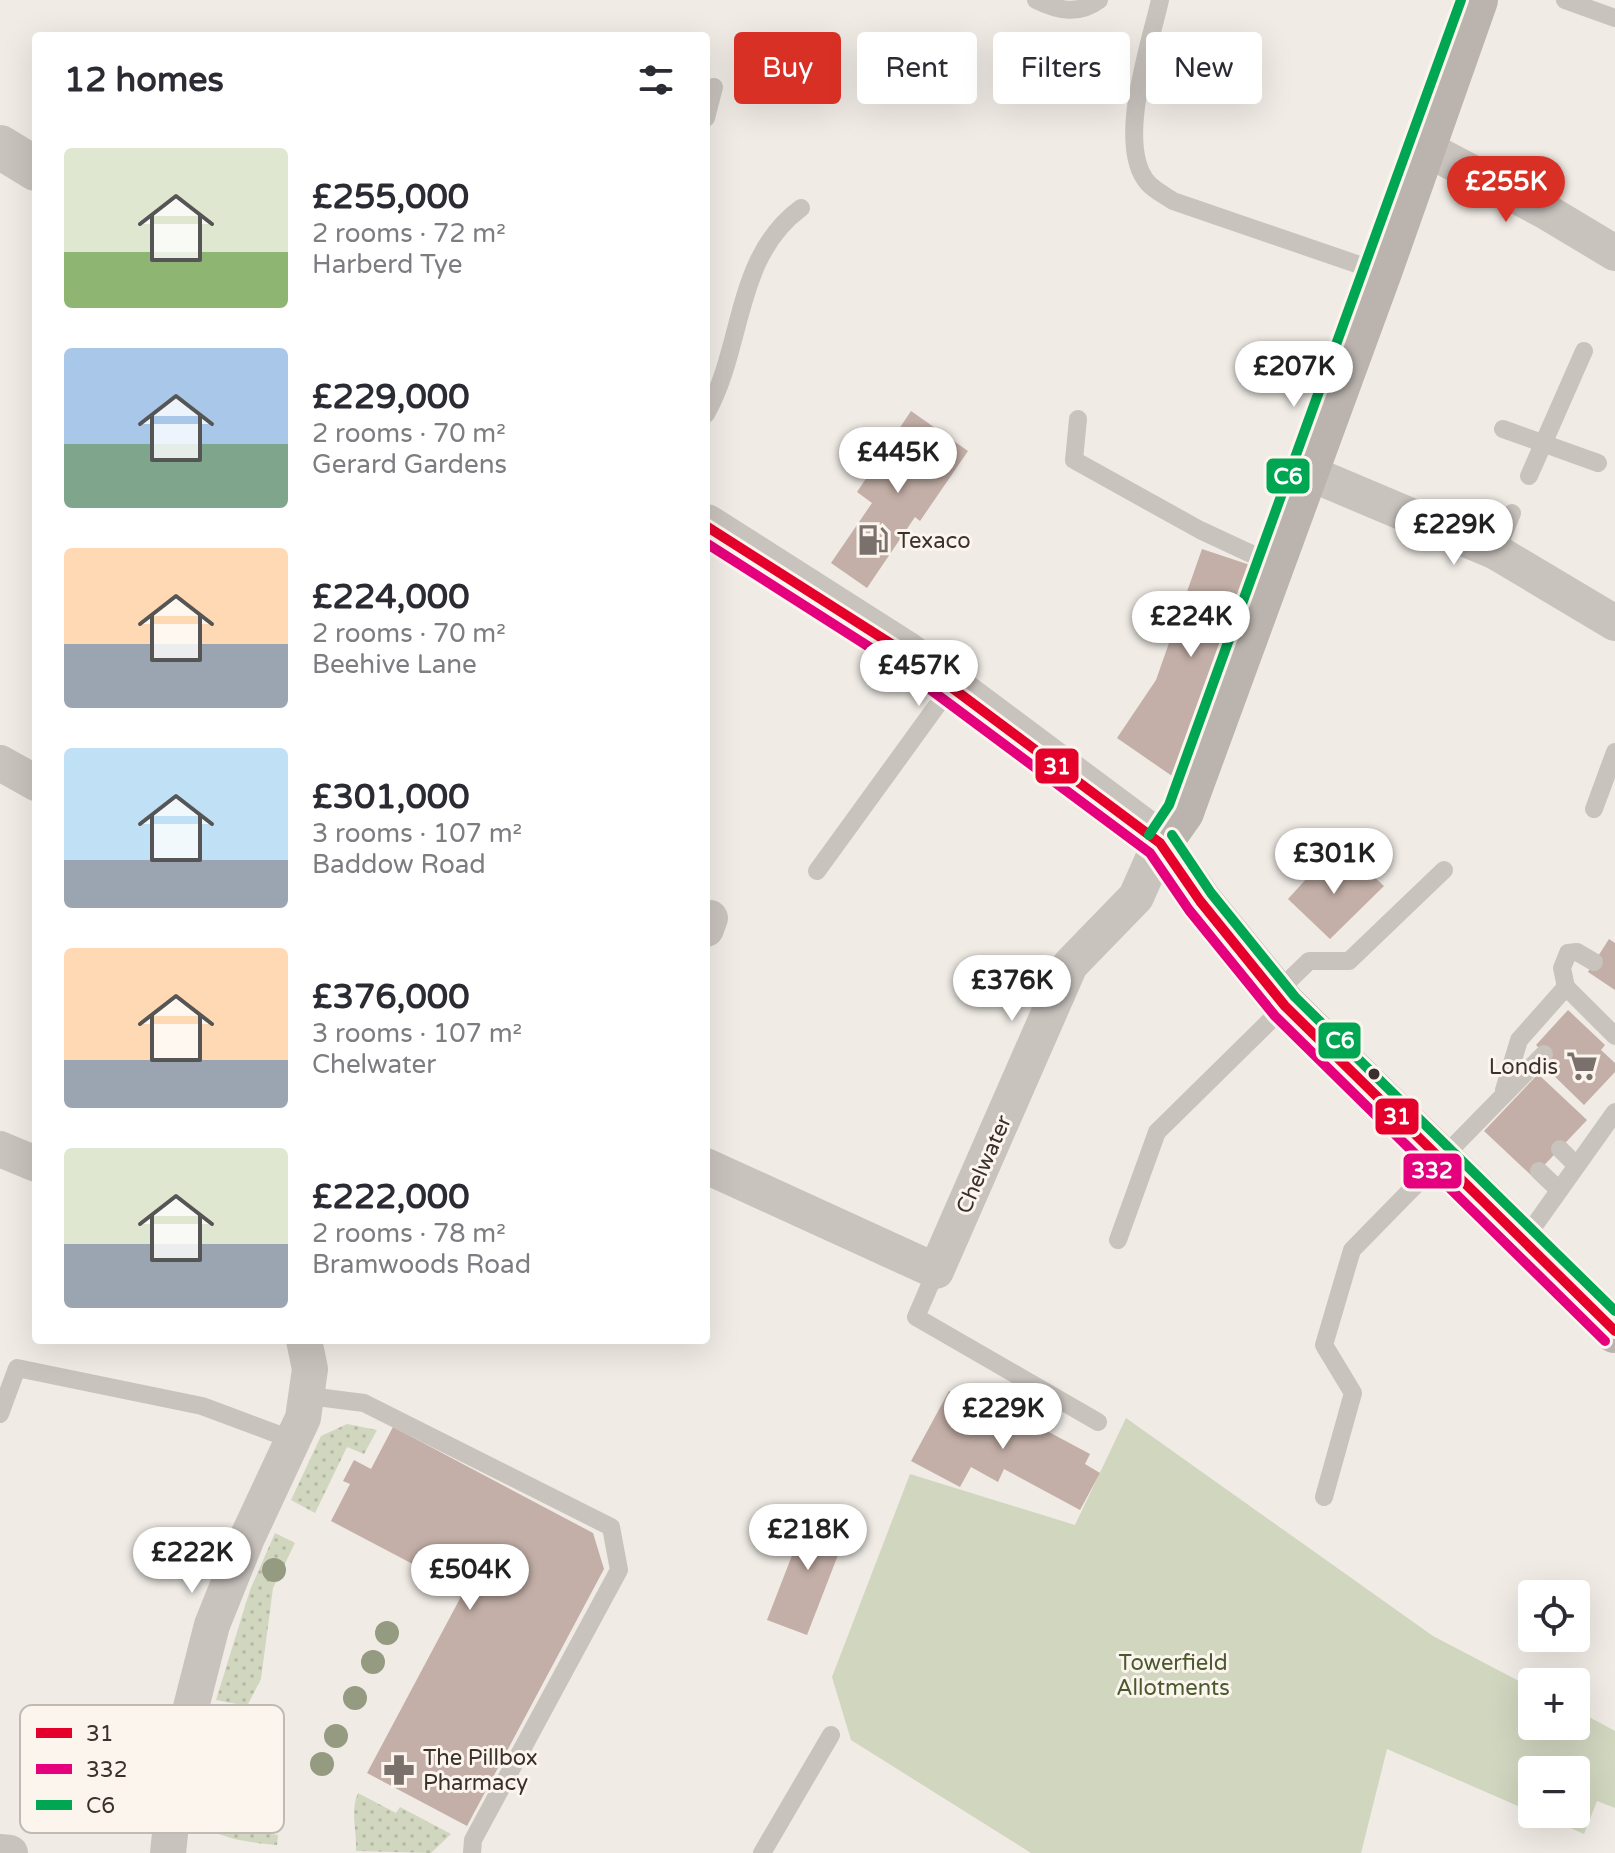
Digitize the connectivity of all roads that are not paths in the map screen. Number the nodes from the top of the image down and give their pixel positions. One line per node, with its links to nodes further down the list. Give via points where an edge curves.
1 (1036, 0): 2 (lane, via 1085,11)
2 (1099, 0)
3 (1160, 0): 14 (lane, via 1135,115 1135,156 1147,183 1173,201)
4 (1476, 0): 10 (main road)
5 (1565, 0): 6 (lane)
6 (1615, 18)
7 (714, 87): 8 (lane)
8 (710, 102)
9 (0, 147): 11 (street)
10 (1423, 147): 13 (street); 14 (main road)
11 (32, 167)
12 (801, 208): 16 (lane, via 782,222 763,248)
13 (1615, 253)
14 (1380, 272): 21 (main road)
15 (1584, 351): 19 (lane)
16 (710, 405)
17 (1078, 419): 26 (lane, via 1074,460)
18 (1503, 429): 19 (lane)
19 (1543, 445): 20 (lane); 22 (lane)
20 (1598, 463)
21 (1307, 472): 25 (street); 26 (main road)
22 (1529, 476)
23 (1512, 513): 25 (lane)
24 (710, 529): 28 (street, via 904,652)
25 (1496, 552): 27 (street)
26 (1273, 564): 33 (main road, via 1182,812)
27 (1615, 623)
28 (949, 689): 33 (street); 35 (lane)
29 (1615, 752): 32 (lane)
30 (0, 763): 31 (street)
31 (32, 781)
32 (1594, 809)
33 (1160, 843): 38 (main road); 53 (street, Chelwater, via 1136,897 1070,965)
34 (1444, 870): 38 (lane, via 1349,961 1309,961)
35 (817, 871)
36 (1594, 962): 37 (lane, via 1568,953 1562,968)
37 (1566, 987): 39 (lane, via 1583,1014); 41 (lane, via 1519,1040)
38 (1280, 1000): 45 (main road); 51 (lane, via 1157,1132)
39 (1615, 1036)
40 (1544, 1054): 41 (lane)
41 (1508, 1097): 45 (lane)
42 (1615, 1112): 47 (lane, via 1587,1134)
43 (0, 1149): 46 (street)
44 (1560, 1149): 47 (lane)
45 (1439, 1161): 52 (main road); 60 (lane, via 1352,1250 1324,1345 1353,1393)
46 (32, 1162)
47 (1576, 1165): 50 (lane)
48 (710, 1168): 53 (street)
49 (1539, 1171): 50 (lane)
50 (1559, 1190): 52 (lane)
51 (1118, 1240)
52 (1522, 1242): 54 (main road)
53 (936, 1271): 58 (lane, via 916,1317)
54 (1615, 1331)
55 (305, 1344): 56 (street)
56 (309, 1396): 59 (street); 67 (lane, via 364,1403 611,1527 619,1570 473,1840)
57 (0, 1414): 59 (lane, via 17,1368 202,1406)
58 (1098, 1422)
59 (293, 1440): 61 (street, via 212,1625)
60 (1324, 1497)
61 (190, 1705)
62 (831, 1735): 68 (lane)
63 (169, 1833): 66 (street)
64 (0, 1852): 65 (street)
65 (10, 1853)
66 (168, 1853)
67 (472, 1853)
68 (762, 1853)

